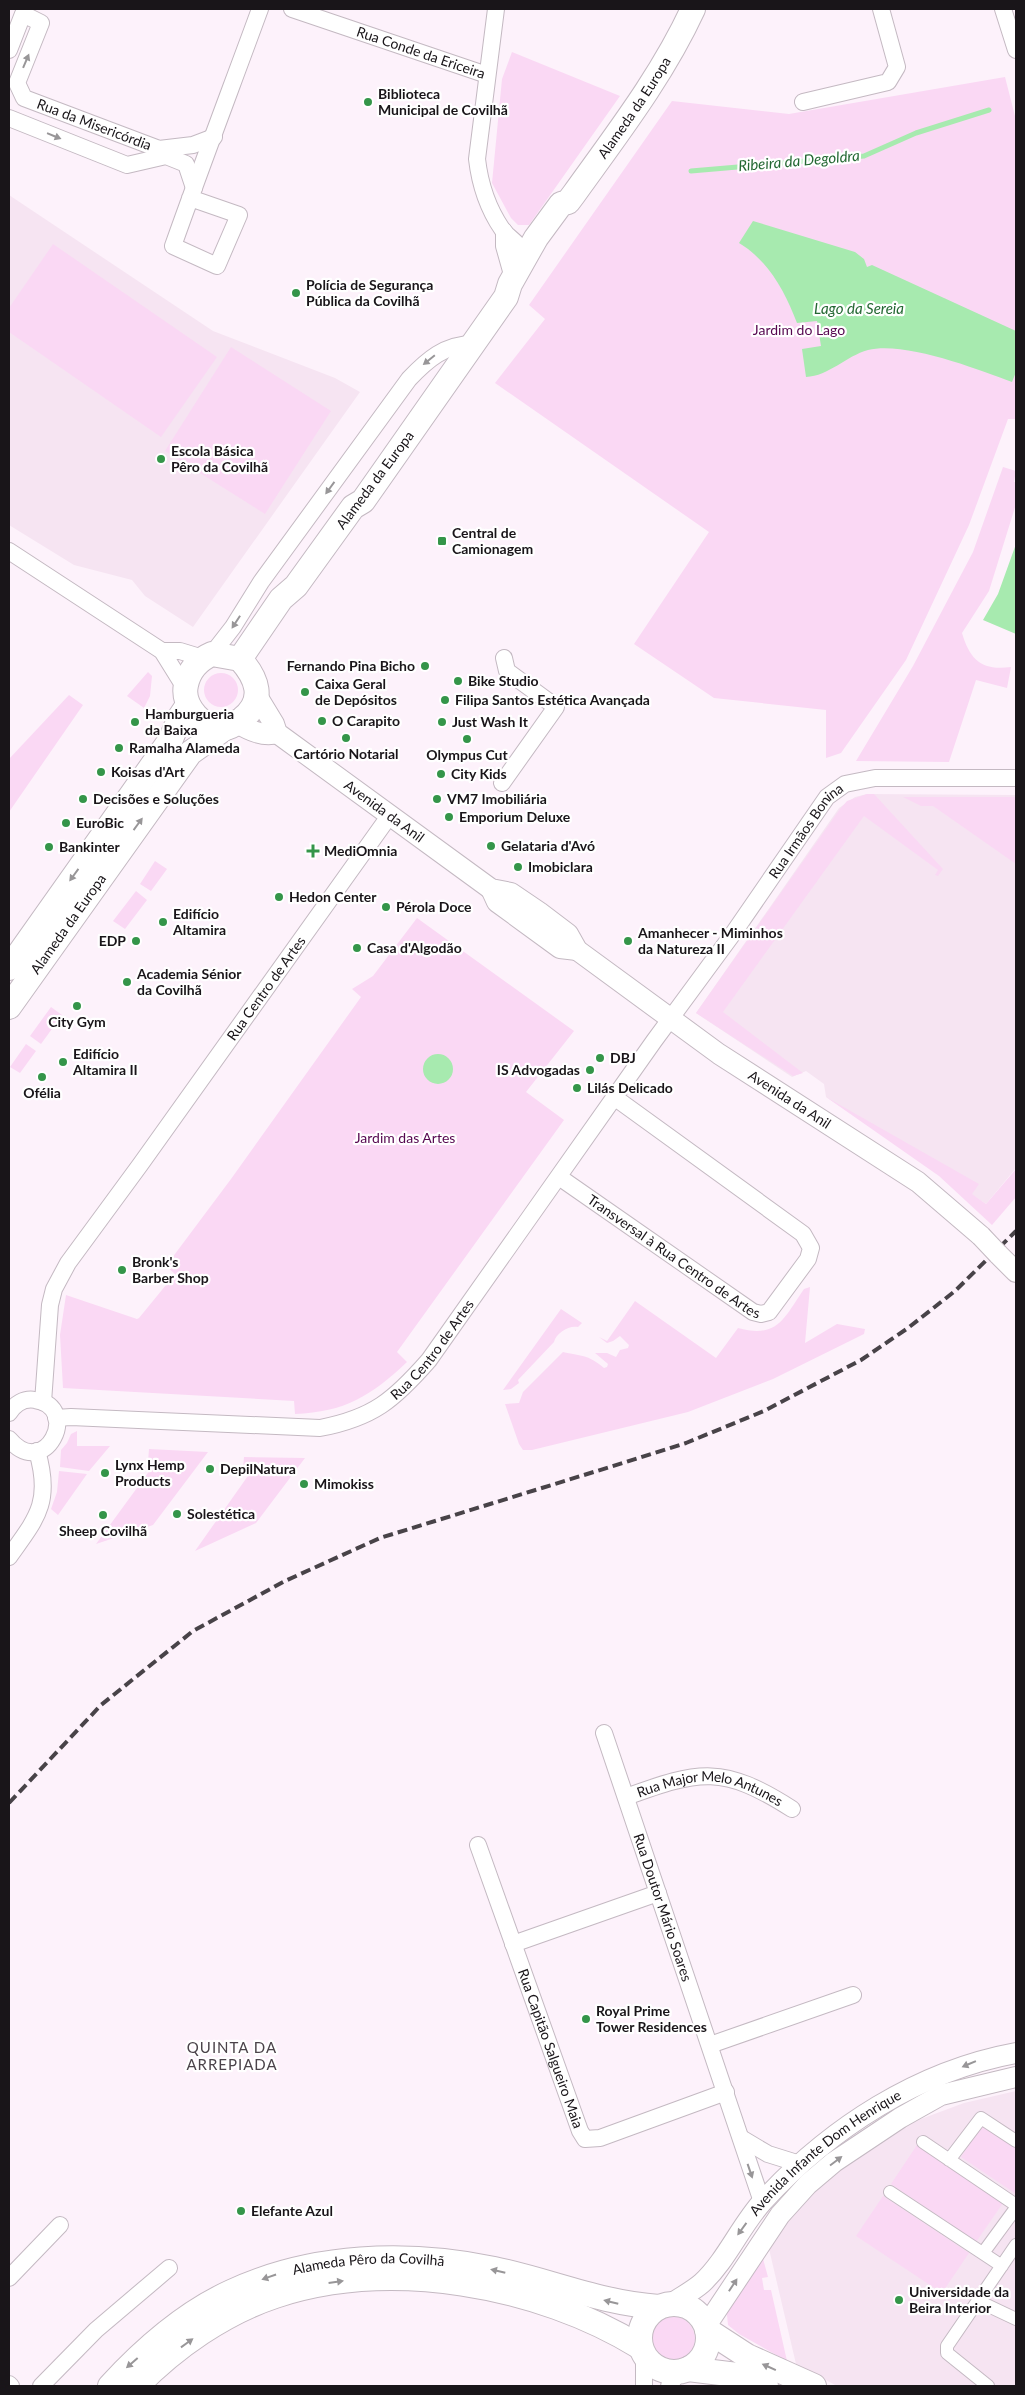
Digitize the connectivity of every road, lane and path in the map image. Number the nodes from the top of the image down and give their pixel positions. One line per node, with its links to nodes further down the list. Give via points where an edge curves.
1 (260, 9): 12 (street)
2 (292, 9): 9 (street, Rua Conde da Ericeira)
3 (496, 9): 9 (street, Rua Conde da Ericeira)
4 (693, 9): 14 (main road, Alameda da Europa, via 666,62 635,110)
5 (880, 9): 10 (street, via 897,67 894,76 888,82)
6 (1003, 9): 8 (street)
7 (9, 50): 12 (street, Rua da Misericórdia, one-way to 7, via 192,145 159,149 24,98 16,83 41,24 23,14)
8 (1016, 50)
9 (487, 75): 15 (street, via 477,159 480,183 490,210)
10 (803, 102)
11 (9, 118): 13 (street, Rua da Misericórdia, one-way to 13, via 127,165 166,156 186,164)
12 (214, 137): 13 (street)
13 (192, 193): 13 (street, via 239,215 217,266 173,246)
14 (568, 202): 16 (main road, Alameda da Europa, via 561,204); 17 (main road, Alameda da Europa, via 568,209 519,293)
15 (504, 231): 16 (street, via 523,239); 17 (street, via 518,242)
16 (536, 238): 17 (main road, Alameda da Europa)
17 (514, 278): 18 (main road, Alameda da Europa)
18 (473, 344): 21 (street, one-way to 21, via 454,346 438,353 409,379 261,582 233,627); 23 (main road, Alameda da Europa, via 362,501 353,507 296,586 281,598)
19 (9, 551): 20 (street)
20 (162, 651): 21 (street); 24 (street)
21 (208, 656): 23 (main road); 24 (main road, via 189,675)
22 (504, 658): 29 (street, via 507,671 556,707)
23 (240, 659): 25 (main road, via 251,672)
24 (187, 696): 26 (main road, via 200,720 208,724); 31 (main road, Alameda da Europa, one-way to 31, via 171,739)
25 (257, 696): 26 (main road, via 249,713); 27 (street, Avenida da Anil)
26 (231, 725): 27 (street, Avenida da Anil, via 269,735); 32 (main road, Alameda da Europa, one-way to 26, via 190,753)
27 (277, 733): 30 (street, Avenida da Anil)
28 (1016, 778): 33 (street, Rua Irmãos Bonina, via 875,778 839,788 827,797)
29 (502, 783)
30 (390, 815): 33 (street, Avenida da Anil, via 491,888 511,893 539,912 568,934 577,950); 37 (street, Rua Centro de Artes, via 68,1263 54,1289 50,1305)
31 (9, 968)
32 (9, 1007)
33 (670, 1019): 34 (street, Rua Centro de Artes); 36 (street, Avenida da Anil, bridge, via 726,1060 918,1182 981,1236)
34 (614, 1097): 35 (street, Rua Centro de Artes); 35 (street, Transversal à Rua Centro de Artes, via 803,1234 811,1248 808,1259 769,1312 753,1312)
35 (559, 1176): 39 (street, Rua Centro de Artes, via 429,1360 385,1405 360,1418 320,1428)
36 (1014, 1270)
37 (43, 1402): 38 (street, via 22,1401); 39 (street)
38 (9, 1413)
39 (56, 1418): 41 (street, via 58,1425 54,1439)
40 (9, 1439): 41 (street, via 22,1450)
41 (37, 1451): 42 (street, via 43,1473 39,1512)
42 (9, 1557)
43 (604, 1733): 44 (street, Rua Doutor Mário Soares)
44 (626, 1797): 45 (street, Rua Major Melo Antunes, via 662,1784 705,1775 740,1781); 47 (street, Rua Doutor Mário Soares)
45 (792, 1809)
46 (478, 1845): 48 (street, Rua Capitão Salgueiro Maia)
47 (658, 1893): 48 (street); 50 (street, Rua Doutor Mário Soares)
48 (514, 1944): 53 (street, Rua Capitão Salgueiro Maia, via 585,2139 600,2138)
49 (853, 1995): 50 (street)
50 (710, 2044): 53 (street, Rua Doutor Mário Soares)
51 (1016, 2053): 58 (street, Avenida Infante Dom Henrique, one-way to 58, via 980,2060 893,2097 848,2125)
52 (1016, 2077): 71 (street, Avenida Infante Dom Henrique, one-way to 52, via 780,2215 808,2184 834,2162 941,2095)
53 (726, 2092): 54 (street, Rua Doutor Mário Soares)
54 (741, 2138): 58 (street, via 768,2154); 60 (street, Rua Doutor Mário Soares, one-way to 60)
55 (1016, 2141): 57 (street, via 981,2118)
56 (923, 2142): 57 (street)
57 (949, 2160): 61 (street)
58 (800, 2164): 60 (street, Avenida Infante Dom Henrique)
59 (890, 2192): 64 (street)
60 (762, 2202): 69 (street, Avenida Infante Dom Henrique, one-way to 69, via 702,2283)
61 (1016, 2207): 64 (street)
62 (60, 2225): 67 (street)
63 (1016, 2244): 65 (street)
64 (983, 2253): 65 (street)
65 (1002, 2266): 68 (street)
66 (169, 2268): 74 (street, via 96,2330)
67 (9, 2278)
68 (978, 2301): 70 (street); 80 (street, via 946,2346 946,2353)
69 (665, 2306): 71 (main road, via 692,2309); 72 (main road, via 649,2314 643,2324 640,2335); 75 (main road, Alameda Pêro da Covilhã, one-way to 75, via 618,2304 494,2269 451,2263 375,2258 331,2262 268,2277 230,2292 164,2336)
70 (1016, 2320)
71 (706, 2328): 73 (main road, via 708,2342 705,2353 698,2363); 79 (main road, one-way to 71, via 747,2356)
72 (642, 2352): 73 (main road, via 659,2369); 76 (main road, Alameda Pêro da Covilhã, one-way to 72, via 202,2332 240,2310 299,2289 375,2278 490,2289 575,2314 612,2330); 77 (street)
73 (679, 2376): 78 (main road, via 737,2376)
74 (41, 2386)
75 (110, 2386)
76 (137, 2386)
77 (644, 2386)
78 (766, 2386)
79 (814, 2386)
80 (988, 2386)

